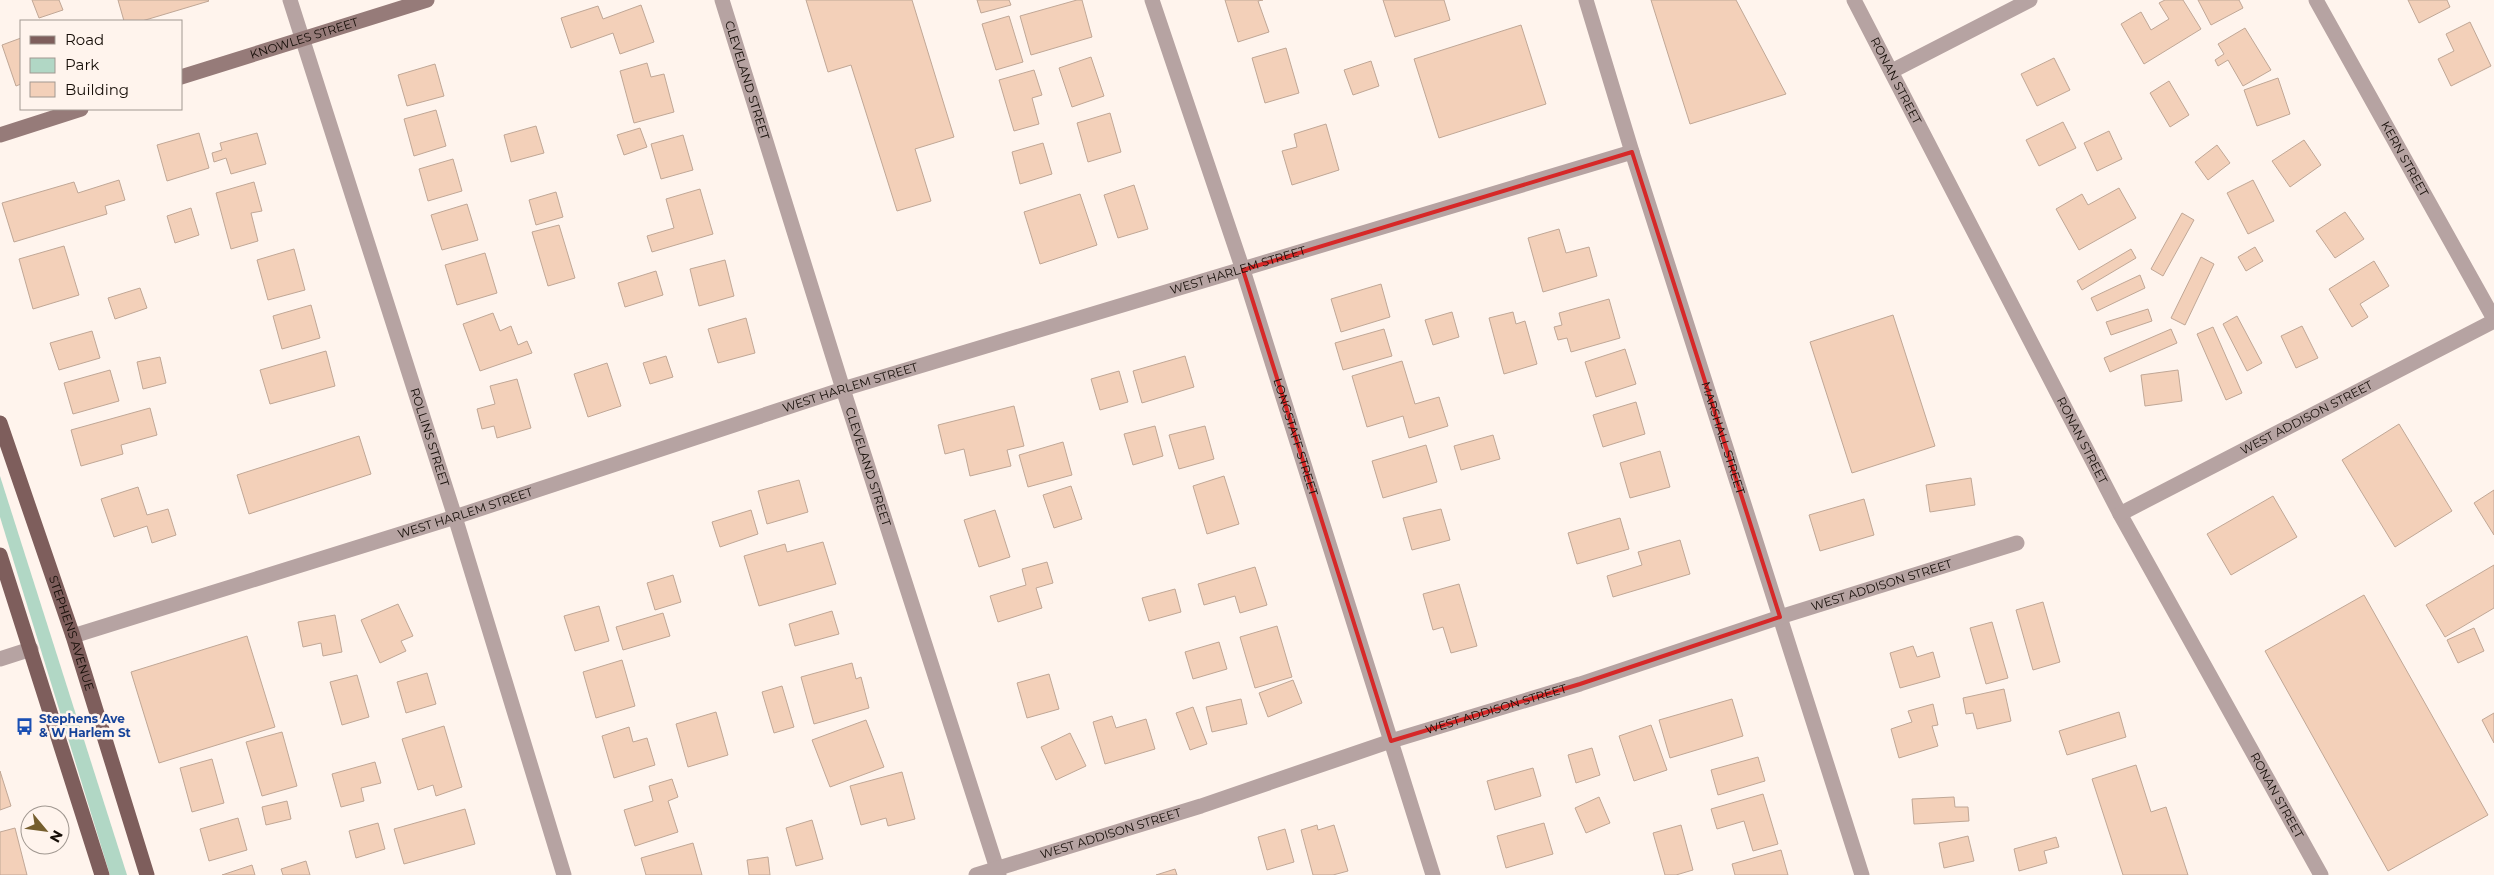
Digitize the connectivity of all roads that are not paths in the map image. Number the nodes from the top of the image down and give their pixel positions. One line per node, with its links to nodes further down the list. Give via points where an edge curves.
1 (290, 0): 9 (street, ROLLINS STREET)
2 (427, 0): 9 (street, KNOWLES STREET)
3 (722, 0): 17 (street, CLEVELAND STREET)
4 (1152, 0): 15 (street, LONGSTAFF STREET)
5 (1586, 0): 14 (street, MARSHALL STREET)
6 (1854, 0): 10 (street, RONAN STREET)
7 (2030, 0): 10 (street)
8 (2316, 0): 16 (street, KERN STREET)
9 (301, 38): 11 (street, KNOWLES STREET); 20 (street, ROLLINS STREET)
10 (1892, 71): 19 (street, RONAN STREET)
11 (182, 77)
12 (78, 110): 13 (street)
13 (0, 135)
14 (1632, 152): 15 (street, WEST HARLEM STREET); 23 (street, MARSHALL STREET)
15 (1243, 270): 17 (street, WEST HARLEM STREET); 27 (street, LONGSTAFF STREET)
16 (2494, 320): 19 (street, WEST ADDISON STREET)
17 (843, 390): 20 (street, WEST HARLEM STREET); 28 (street, CLEVELAND STREET)
18 (0, 423): 24 (main road, STEPHENS AVENUE)
19 (2120, 514): 35 (street, RONAN STREET)
20 (455, 517): 24 (street, WEST HARLEM STREET); 31 (street, ROLLINS STREET)
21 (2017, 543): 23 (street, WEST ADDISON STREET)
22 (0, 555): 25 (main road)
23 (1780, 616): 27 (street, WEST ADDISON STREET, via 1580,684); 34 (street, MARSHALL STREET)
24 (73, 636): 30 (main road, STEPHENS AVENUE)
25 (31, 650): 26 (street); 29 (main road)
26 (0, 659)
27 (1391, 741): 28 (street, WEST ADDISON STREET); 33 (street, LONGSTAFF STREET)
28 (998, 872): 32 (street, WEST ADDISON STREET)
29 (102, 875)
30 (147, 875)
31 (564, 875)
32 (976, 875)
33 (1433, 875)
34 (1862, 875)
35 (2321, 875)

